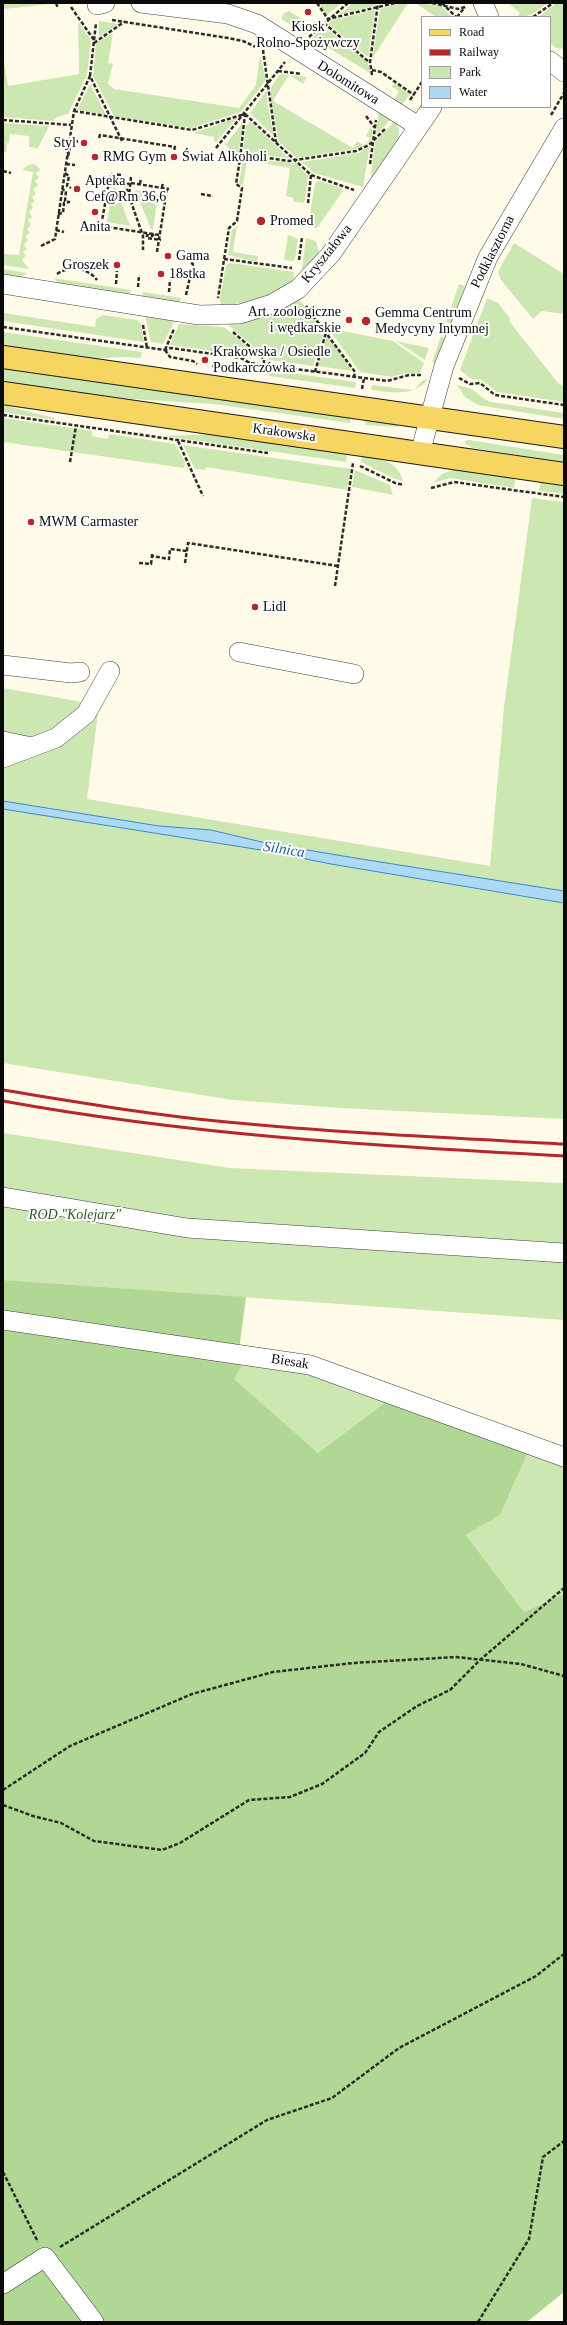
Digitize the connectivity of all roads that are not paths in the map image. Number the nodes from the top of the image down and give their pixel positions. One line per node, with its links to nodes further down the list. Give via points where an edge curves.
1 (141, 3): 7 (street, Dolomitowa, via 228,14 257,24 288,58 363,92 371,107 398,114)
2 (474, 5): 3 (street)
3 (488, 16)
4 (551, 62): 5 (street)
5 (564, 72)
6 (431, 108): 7 (street, Kryształowa)
7 (418, 126): 9 (street, Kryształowa, via 331,254 298,290 261,309 221,316 199,315)
8 (564, 128): 12 (street, Podklasztorna, via 488,257 444,366)
9 (3, 284)
10 (3, 357): 12 (main road)
11 (3, 393): 14 (main road, Krakowska)
12 (430, 417): 13 (main road); 14 (street, Podklasztorna)
13 (564, 437)
14 (420, 453): 15 (main road, Krakowska)
15 (564, 474)
16 (239, 652): 20 (street)
17 (3, 665): 19 (street)
18 (110, 671): 22 (street, via 86,714 56,738)
19 (80, 672)
20 (354, 674)
21 (3, 741): 22 (street)
22 (32, 747): 23 (street)
23 (3, 758)
24 (3, 1197): 25 (street, via 187,1228)
25 (564, 1252)
26 (3, 1320): 27 (street, Biesak, via 310,1365)
27 (564, 1457)
28 (3, 2284): 29 (street, via 45,2257)
29 (94, 2322)

